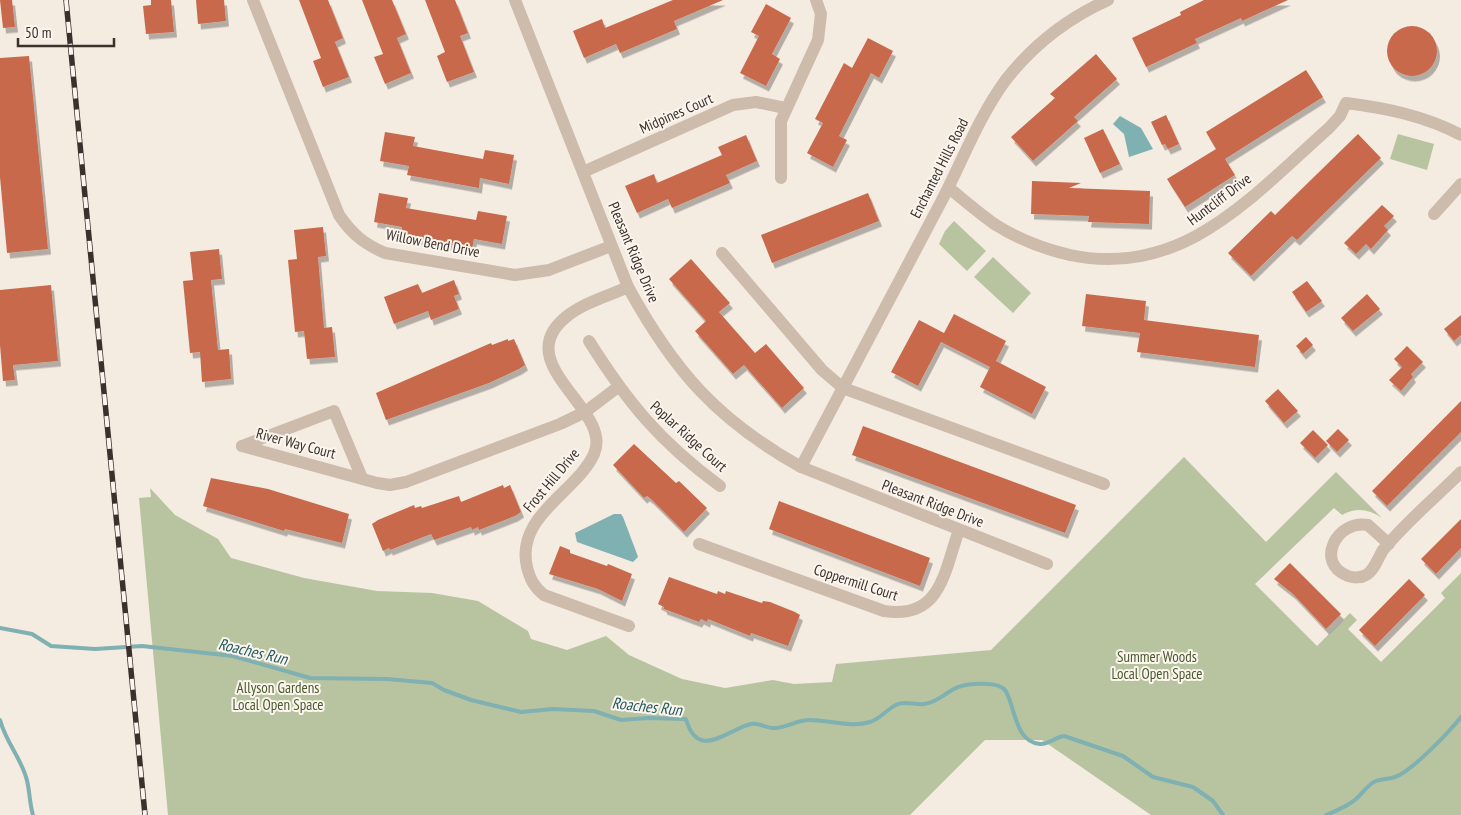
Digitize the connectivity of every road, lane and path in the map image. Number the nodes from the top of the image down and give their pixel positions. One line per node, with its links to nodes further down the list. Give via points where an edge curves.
1 (253, 0): 12 (street, Willow Bend Drive, via 339,215 352,234 366,245 385,253 515,275 549,270)
2 (515, 0): 7 (street, Pleasant Ridge Drive)
3 (816, 0): 5 (street, via 821,14 818,40)
4 (1108, 0): 10 (street, Enchanted Hills Road, via 1056,30 1012,73 986,111)
5 (785, 108): 7 (street, Midpines Court, via 756,102 733,105); 8 (street, via 781,121)
6 (1461, 135): 10 (street, Huntcliff Drive, via 1412,115 1346,103 1329,128 1216,225 1187,242 1133,258 1084,258 1028,242 996,225)
7 (583, 172): 12 (street, Pleasant Ridge Drive)
8 (781, 178)
9 (1461, 184): 11 (street)
10 (949, 188): 17 (street, Enchanted Hills Road)
11 (1434, 214)
12 (611, 246): 14 (street, Pleasant Ridge Drive)
13 (722, 253): 17 (street, via 822,370)
14 (628, 287): 18 (street, Frost Hill Drive, via 565,317 551,339 549,354 552,366); 19 (street, Pleasant Ridge Drive, via 652,332 699,391 738,426)
15 (589, 340): 16 (street, Poplar Ridge Court)
16 (618, 387): 18 (street); 23 (street, Poplar Ridge Court, via 666,442)
17 (843, 388): 19 (street, Enchanted Hills Road); 22 (street)
18 (585, 412): 21 (street, River Way Court, via 421,478 390,485); 28 (street, Frost Hill Drive, via 596,435 594,454 537,520 529,534 525,561 535,587 544,595)
19 (801, 467): 24 (street, Pleasant Ridge Drive)
20 (1461, 472): 26 (street)
21 (362, 478): 21 (street, River Way Court, via 334,470 242,446 334,411)
22 (1104, 484)
23 (720, 486)
24 (958, 530): 25 (street, Coppermill Court, via 933,597 911,612 899,614); 27 (street, Pleasant Ridge Drive)
25 (699, 544)
26 (1388, 544): 26 (street, via 1368,575 1361,577 1344,574 1331,558 1333,543 1352,524 1368,524)
27 (1046, 564)
28 (629, 626)

